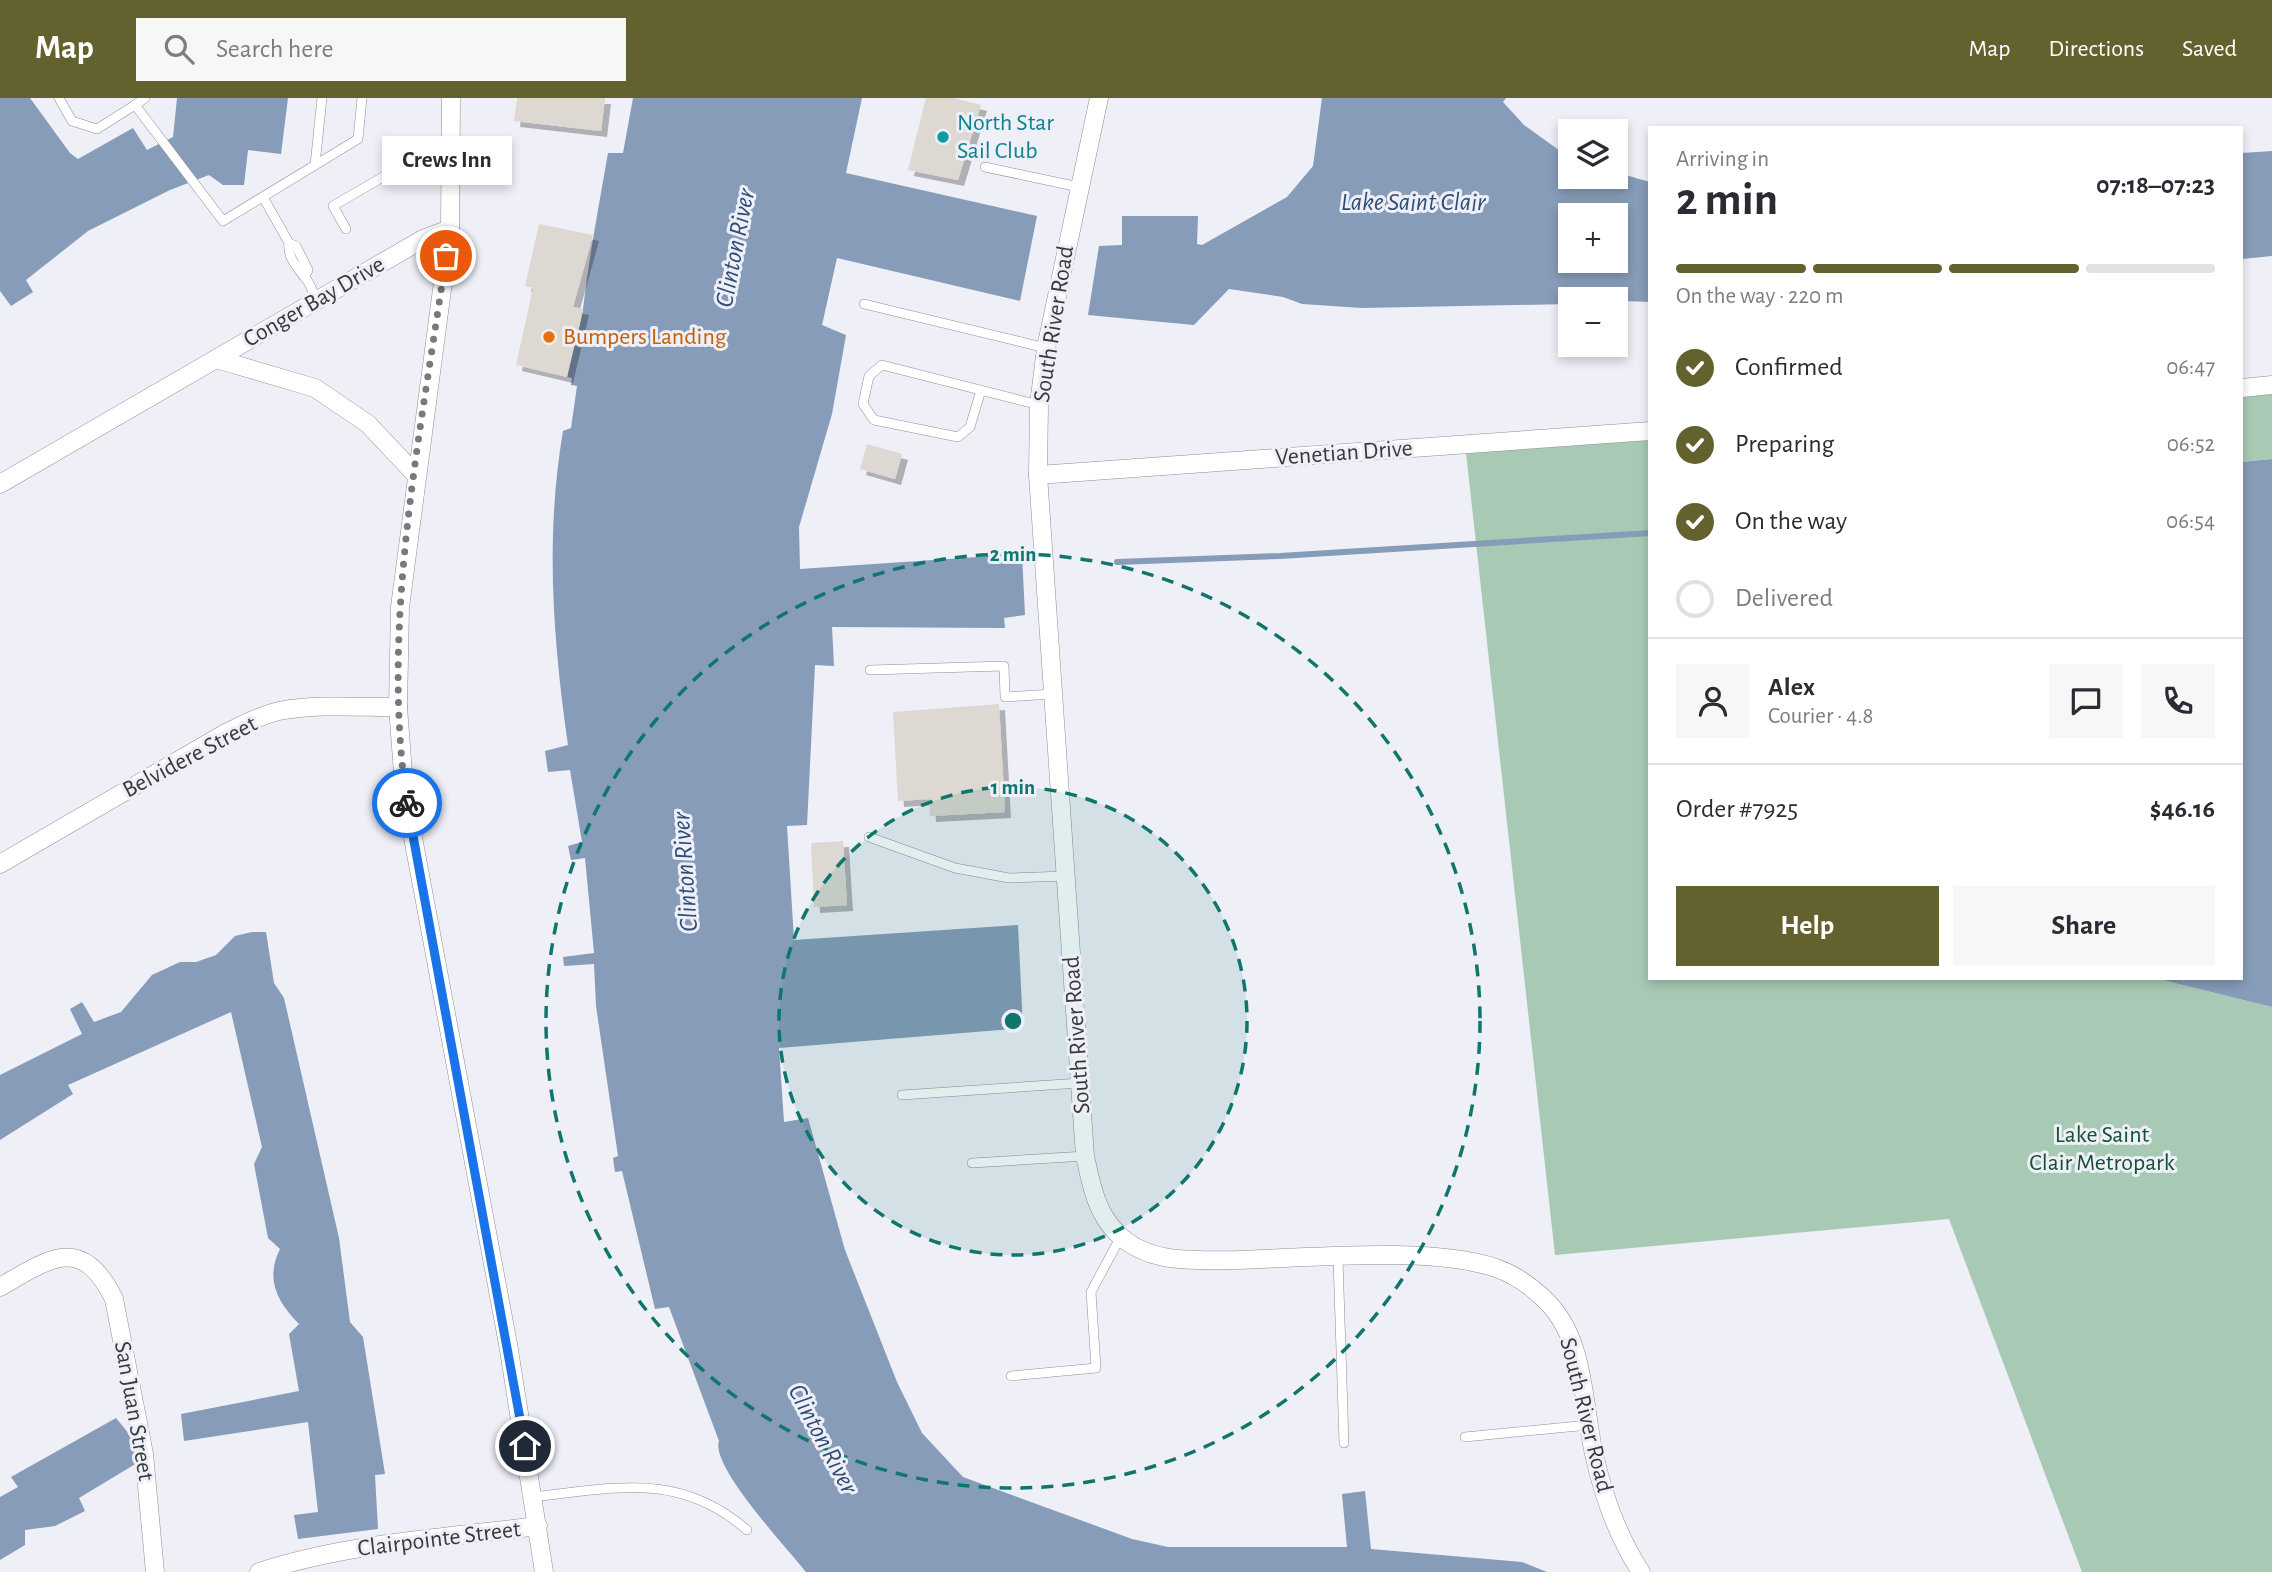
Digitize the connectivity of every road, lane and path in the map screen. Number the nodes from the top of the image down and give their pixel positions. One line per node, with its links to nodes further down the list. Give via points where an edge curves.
1 (59, 98): 7 (lane, via 72,121 97,129)
2 (145, 98): 7 (lane)
3 (322, 98): 9 (lane)
4 (362, 98): 9 (lane, via 358,139)
5 (452, 98): 8 (street)
6 (1098, 98): 11 (street, South River Road)
7 (135, 105): 12 (lane, via 223,221)
8 (451, 154): 13 (lane, via 412,160 333,206); 14 (street)
9 (315, 165): 12 (lane)
10 (985, 167): 11 (lane)
11 (1079, 187): 17 (street, South River Road)
12 (263, 197): 15 (lane)
13 (346, 229)
14 (450, 229): 15 (street, Conger Bay Drive, via 423,239); 24 (street)
15 (317, 301): 18 (street, Conger Bay Drive)
16 (864, 304): 17 (lane)
17 (1045, 348): 22 (street, South River Road)
18 (216, 359): 24 (street, Conger Bay Drive, via 315,388 368,424); 26 (street, Conger Bay Drive)
19 (2272, 385): 20 (street)
20 (2243, 388)
21 (981, 390): 21 (lane, via 882,365 869,376 863,404 874,420 958,437 970,427); 22 (lane)
22 (1039, 405): 25 (street, South River Road)
23 (1648, 431): 25 (street, Venetian Drive)
24 (416, 475): 29 (street, via 400,607)
25 (1038, 475): 28 (street, South River Road)
26 (0, 484)
27 (870, 670): 28 (lane, via 1003,666 1005,696)
28 (1053, 694): 32 (street, South River Road)
29 (398, 707): 31 (street, Belvidere Street, via 277,711 224,734); 44 (street, via 414,843)
30 (869, 837): 32 (lane, via 968,870 1009,878)
31 (0, 864)
32 (1066, 876): 33 (street, South River Road)
33 (1080, 1083): 34 (lane); 35 (street, South River Road)
34 (902, 1095)
35 (1085, 1156): 36 (lane); 37 (street, South River Road, via 1094,1194)
36 (972, 1163)
37 (1121, 1237): 38 (street, South River Road, via 1148,1254 1188,1260); 40 (lane, via 1091,1292 1096,1368)
38 (1338, 1258): 41 (street, South River Road, via 1459,1260 1497,1269 1525,1283 1557,1314 1569,1336); 43 (lane)
39 (0, 1287): 47 (street, San Juan Street, via 44,1261 65,1257 87,1261 103,1278 114,1299 144,1454)
40 (1011, 1376)
41 (1590, 1425): 42 (lane); 50 (street, South River Road, via 1616,1526)
42 (1465, 1437)
43 (1344, 1443)
44 (533, 1497): 45 (street); 46 (lane, via 660,1487 710,1503)
45 (538, 1526): 48 (street, Clairpointe Street, via 344,1551); 49 (street)
46 (747, 1530)
47 (155, 1572)
48 (258, 1572)
49 (544, 1572)
50 (1641, 1572)

